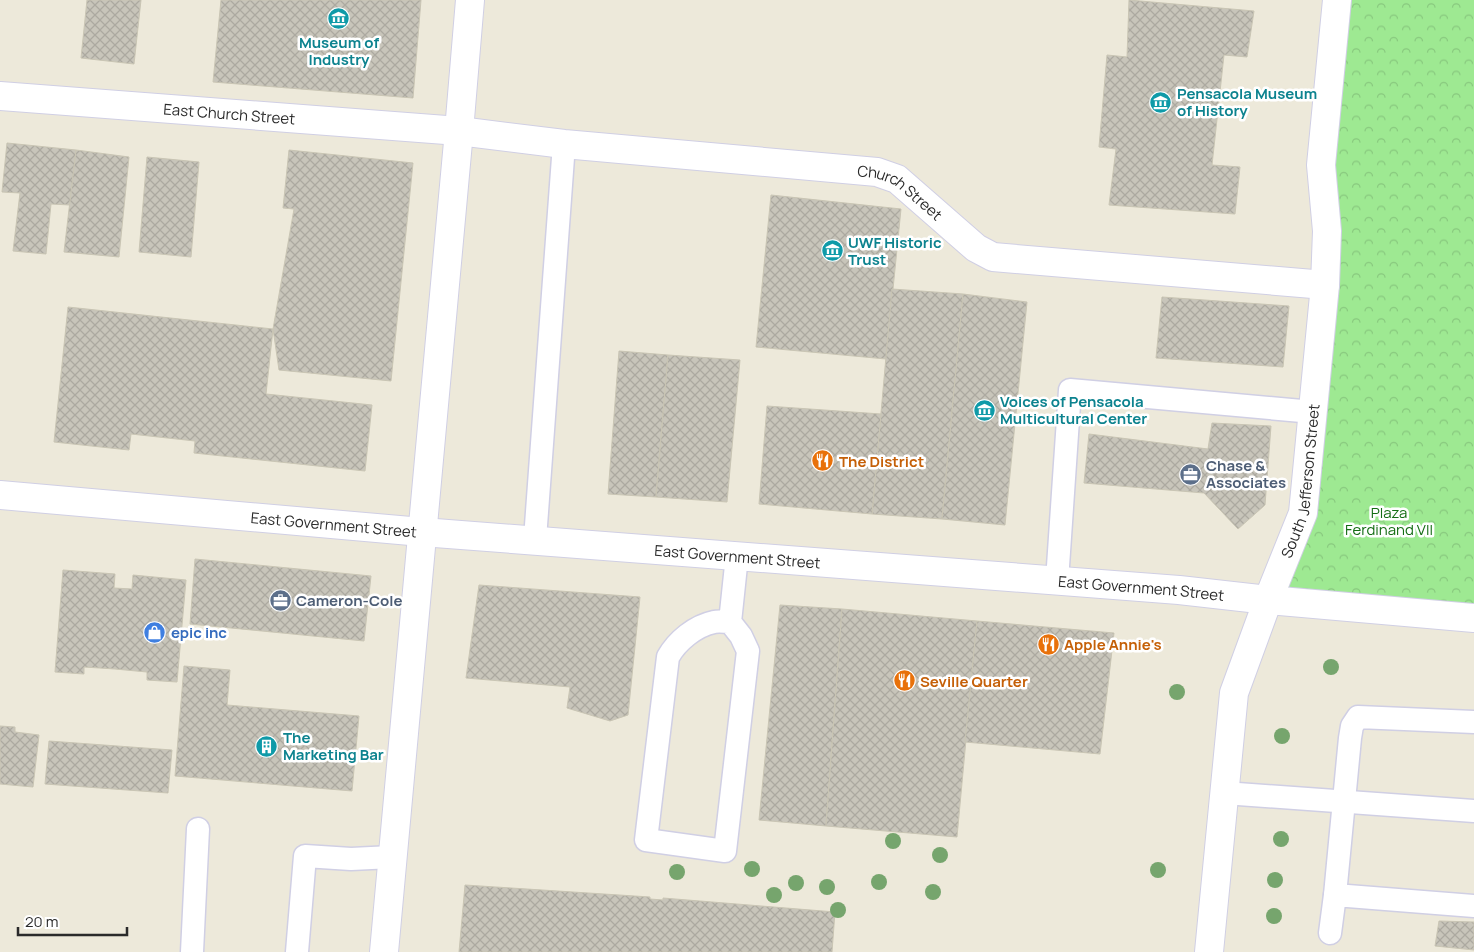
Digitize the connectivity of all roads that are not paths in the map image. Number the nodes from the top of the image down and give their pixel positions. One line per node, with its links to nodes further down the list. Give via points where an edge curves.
1 (470, 0): 4 (street)
2 (1337, 0): 6 (street, South Jefferson Street, via 1321,166 1327,231)
3 (0, 96): 4 (street, East Church Street)
4 (459, 131): 5 (street, Church Street); 9 (street)
5 (564, 144): 6 (street, Church Street, via 877,172 897,180 976,248 993,257); 10 (lane)
6 (1325, 284): 7 (street, South Jefferson Street)
7 (1313, 412): 12 (lane, via 1070,390); 13 (street, South Jefferson Street, via 1303,513)
8 (0, 495): 9 (street, East Government Street)
9 (422, 532): 10 (street, East Government Street); 21 (street)
10 (535, 539): 11 (street, East Government Street)
11 (737, 556): 12 (street, East Government Street); 15 (lane)
12 (1056, 581): 13 (street, East Government Street)
13 (1268, 600): 14 (street, East Government Street); 17 (street, South Jefferson Street, via 1234,693)
14 (1474, 618)
15 (730, 622): 15 (lane, via 748,651 724,851 646,840 668,657 675,645 693,631 714,622)
16 (1474, 722): 18 (lane, via 1358,717 1352,726)
17 (1224, 793): 18 (lane); 28 (street, South Jefferson Street)
18 (1344, 802): 19 (lane); 22 (lane)
19 (1474, 811)
20 (198, 829): 25 (lane)
21 (392, 857): 26 (lane, via 305,856); 27 (street)
22 (1335, 895): 23 (lane); 24 (lane)
23 (1474, 906)
24 (1330, 933)
25 (192, 952)
26 (297, 952)
27 (384, 952)
28 (1209, 952)

